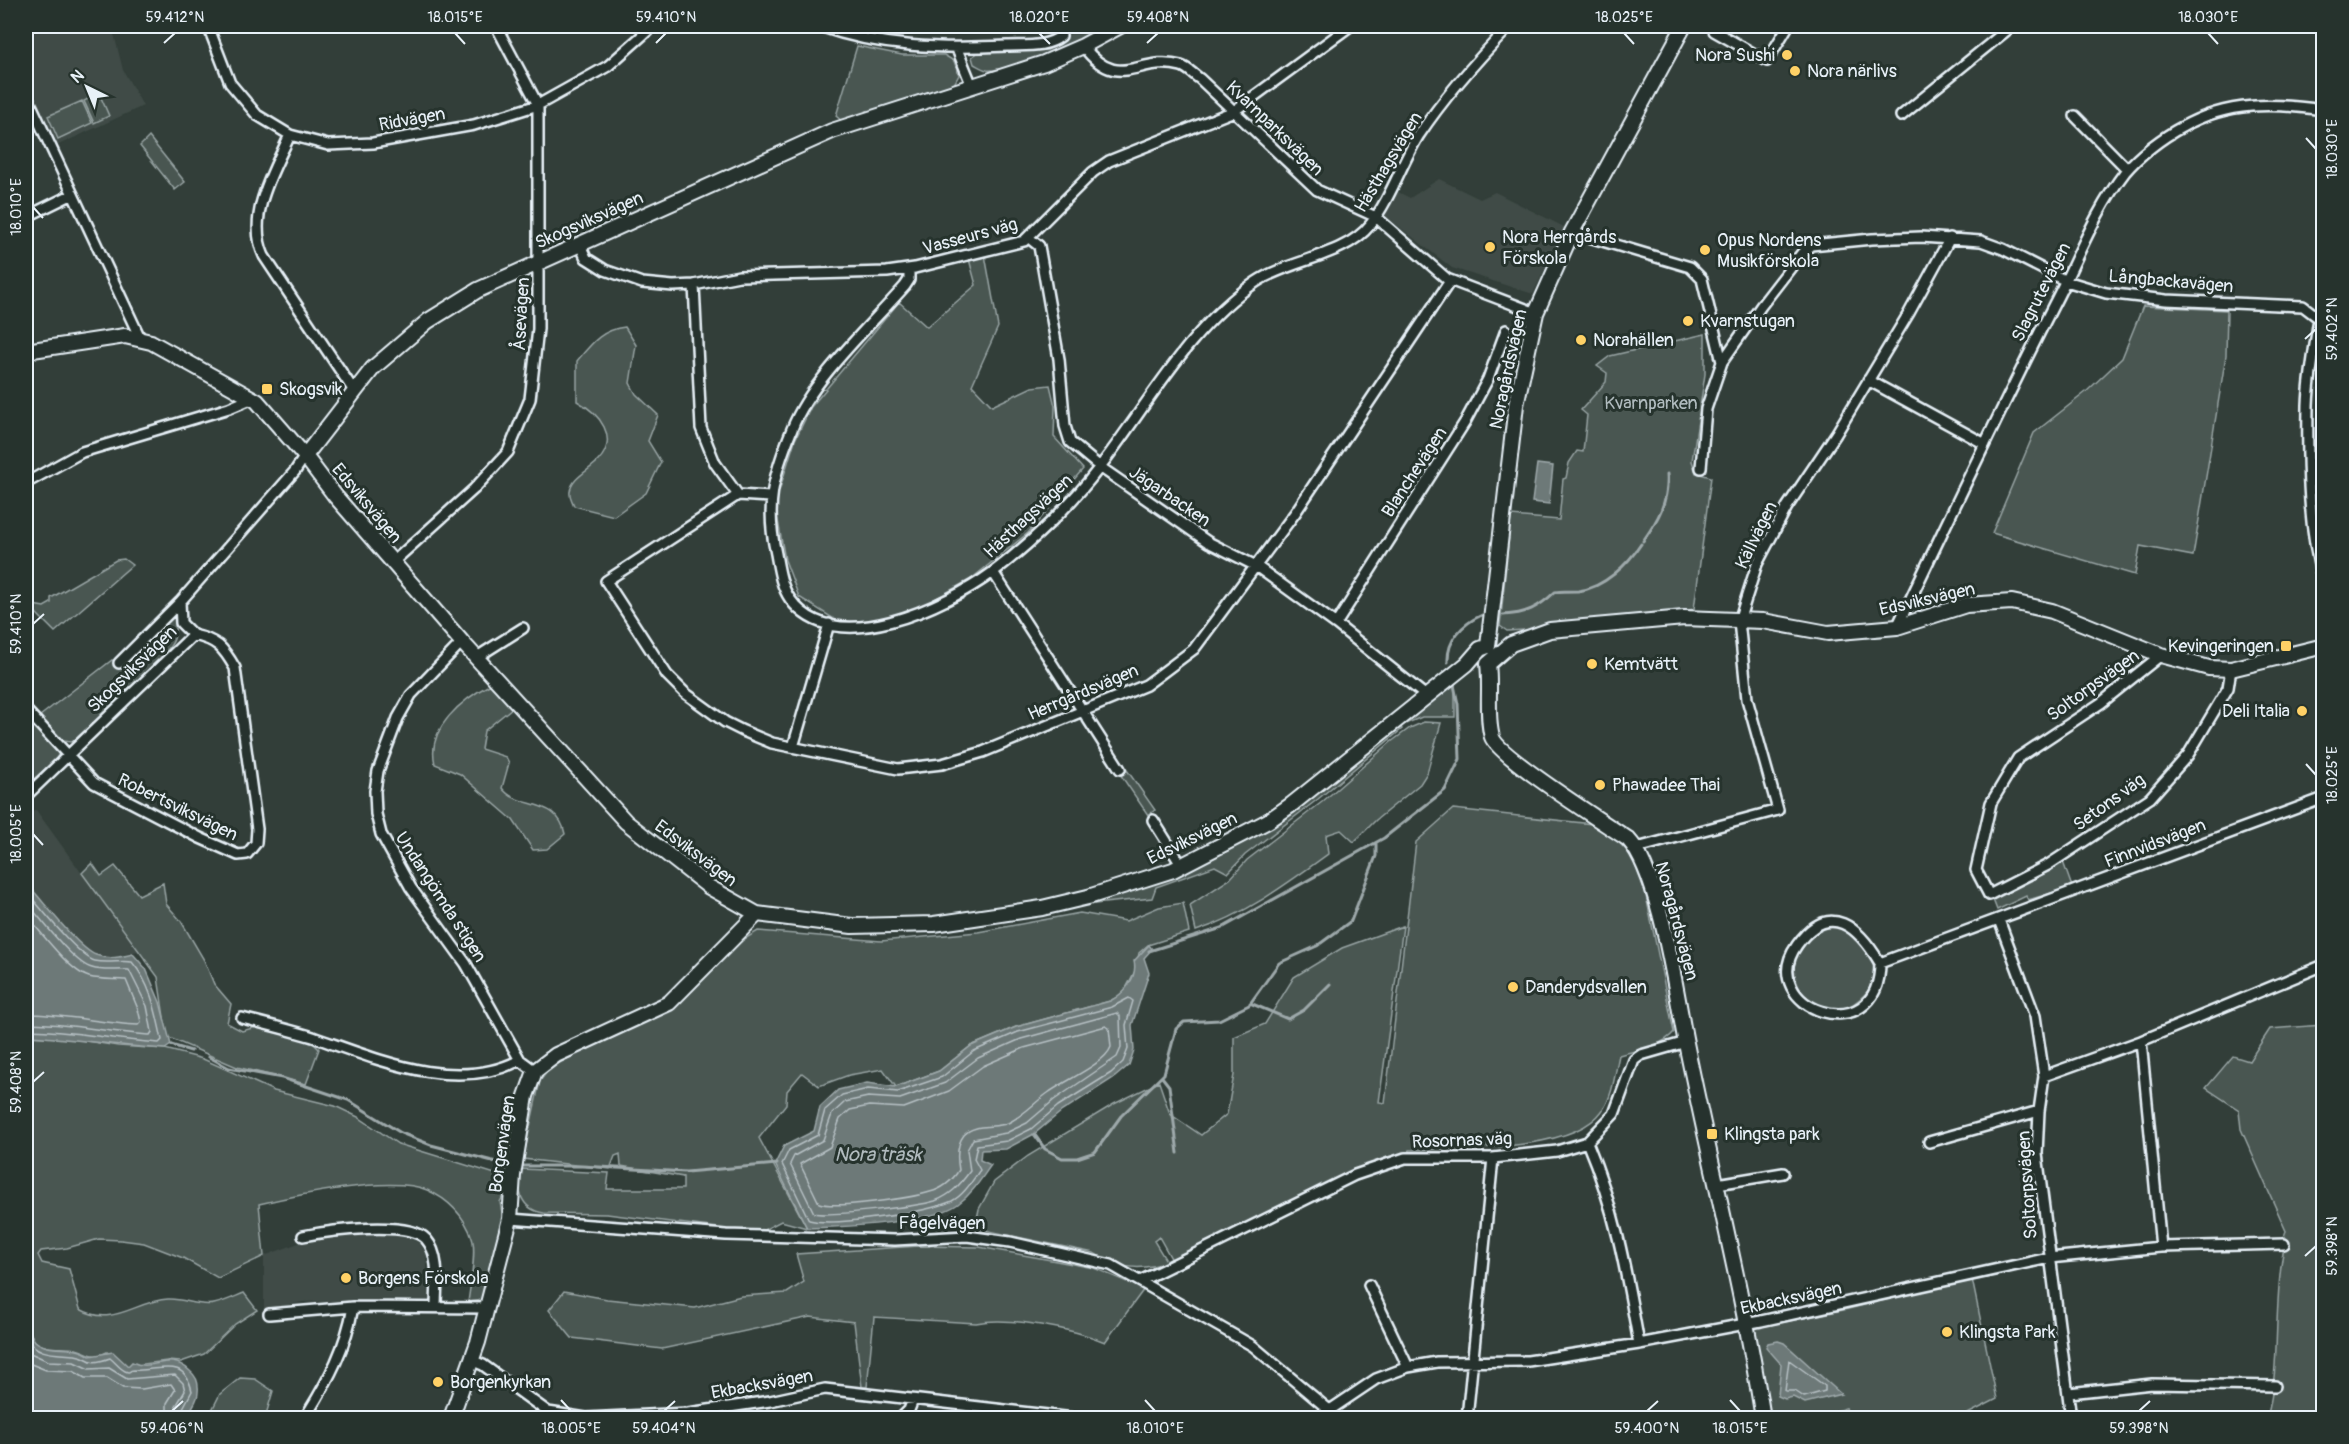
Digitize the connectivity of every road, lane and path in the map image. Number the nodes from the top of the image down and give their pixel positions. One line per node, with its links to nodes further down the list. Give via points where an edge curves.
1 (208, 26): 22 (street, Ridvägen, via 230,83 257,115)
2 (496, 26): 17 (street, Åsevägen)
3 (653, 26): 17 (street, Ridvägen, via 608,66)
4 (819, 26): 14 (street, via 875,42)
5 (1060, 26): 14 (street, via 1061,36 1045,44)
6 (1120, 26): 13 (street, Skogsviksvägen)
7 (1350, 26): 19 (street, Vasseurs väg)
8 (1510, 26): 25 (street, Hästhagsvägen, via 1420,135)
9 (1684, 26): 27 (street, Noragårdsvägen)
10 (1788, 26): 12 (street, via 1767,61)
11 (2012, 26): 20 (street)
12 (1714, 31)
13 (1083, 46): 15 (street, Skogsviksvägen); 19 (street, Kvarnparksvägen, via 1094,61 1114,70 1183,67)
14 (957, 49): 15 (street)
15 (972, 86): 30 (street, Skogsviksvägen, via 832,131)
16 (26, 94): 24 (street)
17 (538, 105): 22 (street, Ridvägen, via 474,125 373,142 328,146); 31 (street, Åsevägen)
18 (2324, 110): 23 (street, Slagrutevägen, via 2251,104 2207,116 2176,130)
19 (1234, 111): 25 (street, Kvarnparksvägen, via 1317,190); 28 (street, Vasseurs väg, via 1109,161 1093,172)
20 (1900, 116)
21 (2075, 116): 23 (street)
22 (290, 135): 44 (street, via 261,199 258,243)
23 (2127, 169): 34 (street, Slagrutevägen)
24 (71, 195): 26 (street); 40 (street)
25 (1376, 216): 33 (street, Kvarnparksvägen); 48 (street, Hästhagsvägen, via 1354,240 1273,273 1227,307 1189,345)
26 (26, 217)
27 (1572, 232): 37 (street, Noragårdsvägen); 42 (street, via 1690,267 1702,279)
28 (1029, 238): 32 (street, Vasseurs väg); 48 (street, Jägarbacken, via 1039,246 1059,359 1065,426 1070,442)
29 (1950, 238): 34 (street, Långbackavägen, via 1981,241 2003,249); 42 (street, Långbackavägen, via 1811,245); 43 (street, Källvägen)
30 (580, 245): 31 (street, Skogsviksvägen); 35 (street, Vasseurs väg, via 586,258 605,270 642,283)
31 (540, 262): 44 (street, Skogsviksvägen, via 478,290 428,321 373,368); 54 (street, Åsevägen, via 530,399 508,452 474,489)
32 (909, 269): 35 (street, Vasseurs väg, via 739,276); 52 (street, Hästhagsvägen, via 905,286 801,411 791,429)
33 (1450, 281): 37 (street, Kvarnparksvägen); 55 (street, Herrgårdsvägen)
34 (2066, 281): 38 (street, Långbackavägen, via 2106,293 2166,300 2303,306); 46 (street, Slagrutevägen)
35 (694, 285): 51 (street, via 701,428 716,464)
36 (2324, 306): 38 (street)
37 (1536, 313): 67 (street, Noragårdsvägen, via 1516,405)
38 (2322, 319): 53 (street, via 2308,404)
39 (1506, 330): 61 (street, Blanchevägen, via 1488,379 1466,422)
40 (141, 340): 41 (street, Edsviksvägen, via 125,336); 45 (street, Edsviksvägen)
41 (26, 351)
42 (1722, 362): 49 (street, Långbackavägen, via 1706,409)
43 (1868, 380): 46 (street); 59 (street, Källvägen, via 1756,564)
44 (354, 391): 47 (street, Skogsviksvägen)
45 (253, 398): 47 (street, Edsviksvägen); 50 (street, via 82,452)
46 (1985, 444): 62 (street, Slagrutevägen)
47 (305, 456): 54 (street, Edsviksvägen); 58 (street, Skogsviksvägen)
48 (1100, 467): 55 (street, Jägarbacken, via 1208,542); 56 (street, Hästhagsvägen, via 1072,501)
49 (1701, 468)
50 (26, 483)
51 (738, 495): 52 (street); 75 (street, Herrgårdsvägen, via 606,581 667,675 685,693 725,722 772,743)
52 (770, 497): 60 (street, Hästhagsvägen, via 770,527 783,587 801,612)
53 (2319, 529): 57 (street, via 2317,563)
54 (393, 561): 65 (street, Edsviksvägen)
55 (1256, 566): 61 (street, Jägarbacken); 74 (street, Herrgårdsvägen, via 1203,639 1182,660 1146,685)
56 (993, 572): 60 (street, Hästhagsvägen, via 925,611 868,626); 74 (street)
57 (2324, 585)
58 (180, 603): 64 (street, Skogsviksvägen, via 181,623); 70 (street, Skogsviksvägen)
59 (1739, 621): 62 (street, Edsviksvägen, via 1763,621 1828,633); 67 (street, Edsviksvägen, via 1684,618 1550,630); 81 (street, Källvägen, via 1747,699 1778,810)
60 (829, 624): 75 (street)
61 (1336, 624): 72 (street, Jägarbacken)
62 (1897, 627): 68 (street, Edsviksvägen, via 1965,605 2012,602 2052,611)
63 (523, 628): 69 (street)
64 (193, 635): 76 (street, Skogsviksvägen); 76 (street, Robertsviksvägen, via 212,639 235,668 257,829 256,843 247,854 238,855 200,838 94,783)
65 (462, 642): 69 (street, Edsviksvägen); 91 (street, Undangömda stigen, via 411,695 398,718 378,771 376,814 381,834 406,879 466,964)
66 (2324, 646): 71 (street, Edsviksvägen)
67 (1487, 655): 72 (street, Edsviksvägen); 81 (street, Noragårdsvägen, via 1491,726 1496,743)
68 (2161, 655): 71 (street, Edsviksvägen, via 2209,668); 83 (street, Soltorpsvägen, via 2101,703 2018,758 1991,803 1976,870)
69 (477, 657): 84 (street, Edsviksvägen, via 626,822 709,887)
70 (119, 663)
71 (2231, 669): 83 (street, Setons väg, via 2228,688 2188,755 2150,798 2048,865)
72 (1426, 696): 82 (street, Edsviksvägen, via 1291,805)
73 (26, 710): 76 (street, Robertsviksvägen)
74 (1083, 711): 75 (street, Herrgårdsvägen, via 983,752 942,764 898,769); 77 (street)
75 (793, 747)
76 (69, 755): 78 (street, Skogsviksvägen)
77 (1120, 769)
78 (26, 792)
79 (2324, 798): 85 (street, Finnvidsvägen)
80 (1153, 819): 82 (street)
81 (1637, 848): 90 (street, Noragårdsvägen, via 1646,866 1674,972)
82 (1182, 866): 84 (street, Edsviksvägen, via 1088,897 934,924 852,926)
83 (1989, 895)
84 (756, 914): 92 (street, via 669,1003 556,1055)
85 (1999, 920): 86 (street, Finnvidsvägen); 93 (street, Soltorpsvägen, via 2035,1016)
86 (1880, 963): 86 (street, via 1844,922 1833,920 1801,940 1789,963 1790,978 1800,998 1818,1012 1846,1013 1857,1009 1873,994)
87 (2324, 965): 89 (street)
88 (243, 1018): 91 (street, via 427,1072 488,1073)
89 (2141, 1041): 93 (street); 103 (street)
90 (1686, 1042): 95 (street, Rosornas väg, via 1634,1060 1614,1114); 99 (street, Noragårdsvägen)
91 (520, 1060): 92 (street, Undangömda stigen)
92 (535, 1071): 100 (street, Borgenvägen, via 526,1096)
93 (2044, 1076): 94 (street, Soltorpsvägen)
94 (2038, 1111): 96 (street); 104 (street, Soltorpsvägen, via 2037,1154)
95 (1587, 1142): 97 (street, Rosornas väg, via 1557,1151); 112 (street, via 1606,1187 1620,1240)
96 (1929, 1142)
97 (1493, 1158): 105 (street, Rosornas väg, via 1395,1161 1345,1180); 114 (street)
98 (1783, 1173): 99 (street)
99 (1717, 1184): 111 (street, Noragårdsvägen)
100 (510, 1219): 105 (street, Fågelvägen, via 726,1235 895,1240 967,1236 1111,1265); 109 (street, Borgenvägen)
101 (303, 1236): 108 (street, via 379,1230 415,1232 426,1239 436,1264)
102 (2284, 1244): 103 (street, Ekbacksvägen)
103 (2161, 1247): 104 (street, Ekbacksvägen)
104 (2049, 1258): 111 (street, Ekbacksvägen); 117 (street, Soltorpsvägen)
105 (1140, 1281): 119 (street, Fågelvägen, via 1253,1346)
106 (1369, 1284): 115 (street)
107 (353, 1307): 108 (street); 110 (street); 120 (street, via 348,1335 336,1365 308,1413)
108 (436, 1307): 109 (street)
109 (488, 1308): 113 (street, Borgenvägen)
110 (269, 1314)
111 (1745, 1325): 112 (street, Ekbacksvägen); 126 (street, Noragårdsvägen)
112 (1639, 1344): 114 (street, Ekbacksvägen, via 1528,1360)
113 (471, 1360): 118 (street, Ekbacksvägen, via 548,1412 586,1418 688,1413 825,1389); 121 (street, Borgenvägen)
114 (1472, 1362): 115 (street, Ekbacksvägen); 125 (street)
115 (1408, 1366): 119 (street, Ekbacksvägen, via 1376,1379)
116 (2275, 1386): 117 (street, via 2152,1384)
117 (2069, 1393): 127 (street, Soltorpsvägen)
118 (913, 1400): 122 (street); 123 (street, Ekbacksvägen)
119 (1328, 1409): 124 (street, Ekbacksvägen)
120 (311, 1419)
121 (451, 1419)
122 (901, 1419)
123 (1074, 1419)
124 (1318, 1419)
125 (1467, 1419)
126 (1763, 1419)
127 (2072, 1419)

